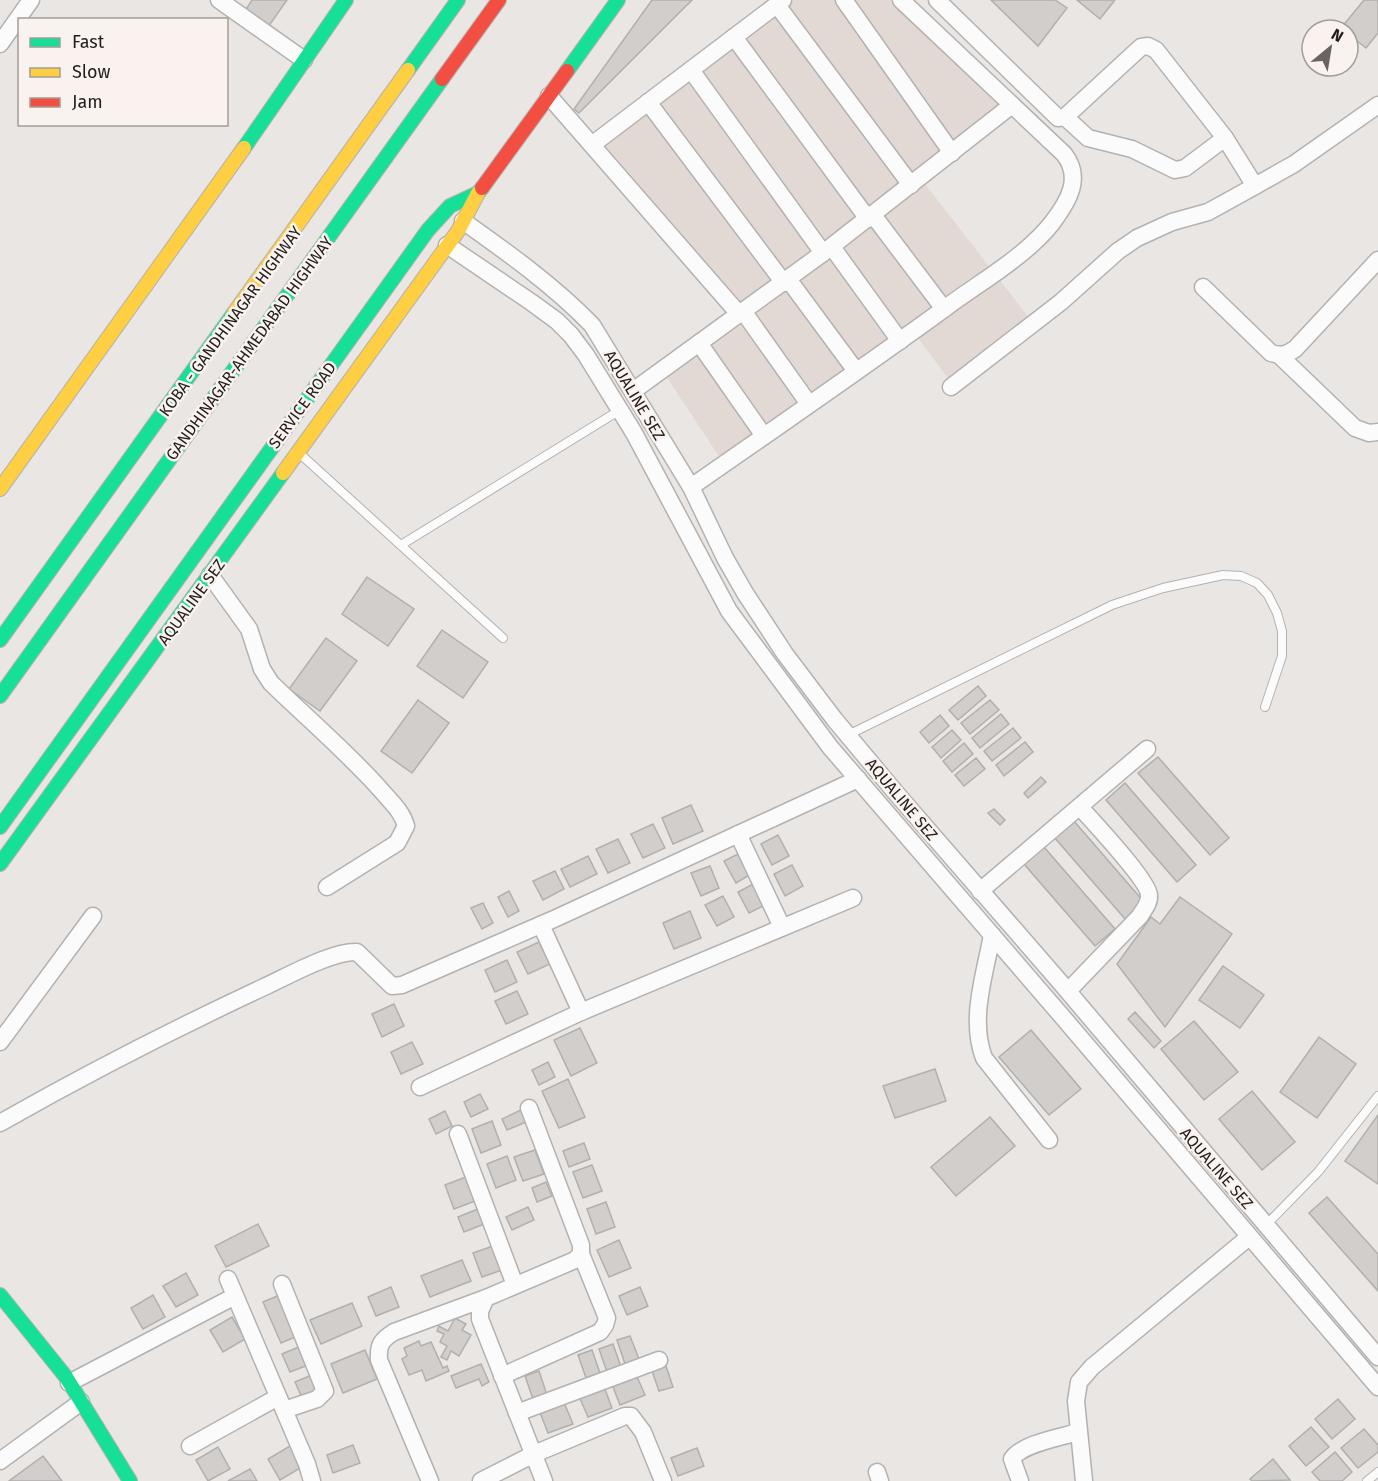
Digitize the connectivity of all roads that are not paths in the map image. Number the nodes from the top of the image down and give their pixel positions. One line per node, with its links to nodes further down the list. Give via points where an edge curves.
1 (31, 0): 11 (street)
2 (219, 0): 15 (street)
3 (346, 0): 15 (street)
4 (458, 0): 53 (street, KOBA - GANDHINAGAR HIGHWAY)
5 (499, 0): 54 (street, GANDHINAGAR-AHMEDABAD HIGHWAY)
6 (618, 0): 17 (street, SERVICE ROAD)
7 (844, 0): 24 (street)
8 (901, 0): 19 (street)
9 (937, 0): 21 (street, via 1052,114)
10 (780, 2): 13 (street); 25 (street)
11 (18, 18)
12 (18, 18): 14 (street)
13 (734, 37): 16 (street); 28 (street)
14 (0, 44)
15 (304, 60): 49 (street)
16 (691, 70): 18 (street); 31 (street)
17 (549, 96): 23 (street); 27 (street, SERVICE ROAD)
18 (648, 102): 23 (street); 33 (street)
19 (1012, 105): 24 (street); 35 (street, via 1069,160 1071,192 1051,225 1023,252)
20 (1378, 105): 26 (street, via 1294,164)
21 (1065, 117): 22 (street, via 1088,138 1132,149 1175,170 1185,168); 22 (street, via 1141,47 1148,46 1156,50)
22 (1225, 138): 26 (street)
23 (593, 144): 36 (street)
24 (952, 153): 25 (street)
25 (911, 185): 28 (street)
26 (1255, 186): 41 (street, via 1208,212 1137,238)
27 (478, 193): 29 (street, AQUALINE SEZ); 60 (street, SERVICE ROAD, via 450,206 428,230)
28 (870, 217): 31 (street); 35 (street)
29 (463, 221): 30 (street, AQUALINE SEZ); 42 (street, AQUALINE SEZ, via 570,303 592,325)
30 (447, 245): 44 (street, via 557,321 586,355); 47 (street, AQUALINE SEZ)
31 (828, 250): 33 (street); 37 (street)
32 (1378, 260): 39 (street, via 1295,349)
33 (786, 281): 36 (street); 40 (street)
34 (1203, 287): 39 (street, via 1271,353)
35 (944, 309): 37 (street)
36 (741, 313): 38 (street); 43 (street)
37 (900, 341): 40 (street)
38 (699, 343): 42 (street); 46 (street)
39 (1280, 356): 45 (street, via 1355,428)
40 (856, 371): 43 (street)
41 (951, 387)
42 (633, 391): 48 (street, AQUALINE SEZ)
43 (809, 405): 46 (street)
44 (620, 410): 50 (lane); 58 (street, via 729,611)
45 (1378, 432)
46 (764, 436): 48 (street)
47 (298, 452): 50 (lane); 51 (street, AQUALINE SEZ)
48 (691, 487): 56 (street, AQUALINE SEZ, via 745,593 785,654)
49 (0, 489)
50 (401, 545): 52 (lane)
51 (210, 575): 62 (street, AQUALINE SEZ); 63 (street, via 249,629 271,684 358,765 404,819 406,826 397,843)
52 (503, 638)
53 (0, 640)
54 (0, 696)
55 (1265, 707): 56 (lane, via 1281,656 1282,631 1268,595 1257,584 1241,576 1223,575 1163,588 1112,605)
56 (848, 735): 64 (street, AQUALINE SEZ)
57 (1147, 749): 59 (street)
58 (858, 779): 61 (street); 69 (street)
59 (1080, 807): 64 (street); 70 (street, via 1140,878 1149,893 1149,902)
60 (0, 826)
61 (738, 834): 67 (street); 68 (street)
62 (0, 864)
63 (327, 887)
64 (980, 891): 70 (street, AQUALINE SEZ)
65 (853, 898): 68 (street)
66 (93, 916): 72 (street)
67 (541, 925): 71 (street); 76 (street, via 402,985 392,986 357,952 347,952 154,1039)
68 (782, 927): 71 (street)
69 (992, 935): 78 (street, via 977,1015 979,1047); 80 (street)
70 (1068, 992): 79 (street, AQUALINE SEZ)
71 (581, 1012): 73 (street)
72 (0, 1042)
73 (420, 1087)
74 (1378, 1096): 79 (lane, via 1318,1172)
75 (529, 1108): 81 (street, via 581,1245)
76 (0, 1123)
77 (458, 1134): 84 (street)
78 (1049, 1140)
79 (1266, 1225): 88 (street, AQUALINE SEZ)
80 (1249, 1237): 92 (street); 96 (street, via 1092,1367 1079,1382)
81 (581, 1254): 84 (street); 90 (street, via 607,1318 605,1325 600,1332)
82 (228, 1279): 86 (street)
83 (282, 1284): 94 (street, via 325,1391 317,1399)
84 (514, 1285): 87 (street)
85 (0, 1295): 91 (street)
86 (235, 1296): 91 (street); 94 (street)
87 (486, 1298): 90 (street, via 480,1319); 103 (street, via 394,1332 382,1339 378,1349 379,1360)
88 (1378, 1357)
89 (659, 1360): 95 (street)
90 (502, 1376): 95 (street)
91 (69, 1383): 93 (street)
92 (1378, 1388)
93 (81, 1402): 99 (street); 101 (street)
94 (281, 1404): 97 (street); 102 (street)
95 (517, 1413): 98 (street)
96 (1078, 1432): 107 (street, via 1016,1452 1012,1459); 108 (street)
97 (190, 1446)
98 (534, 1454): 104 (street); 105 (street); 106 (street, via 631,1416 643,1432)
99 (0, 1461)
100 (1378, 1472): 109 (lane)
101 (130, 1481)
102 (312, 1481)
103 (430, 1481)
104 (481, 1481)
105 (544, 1481)
106 (663, 1481)
107 (1020, 1481)
108 (1084, 1481)
109 (1367, 1481)

